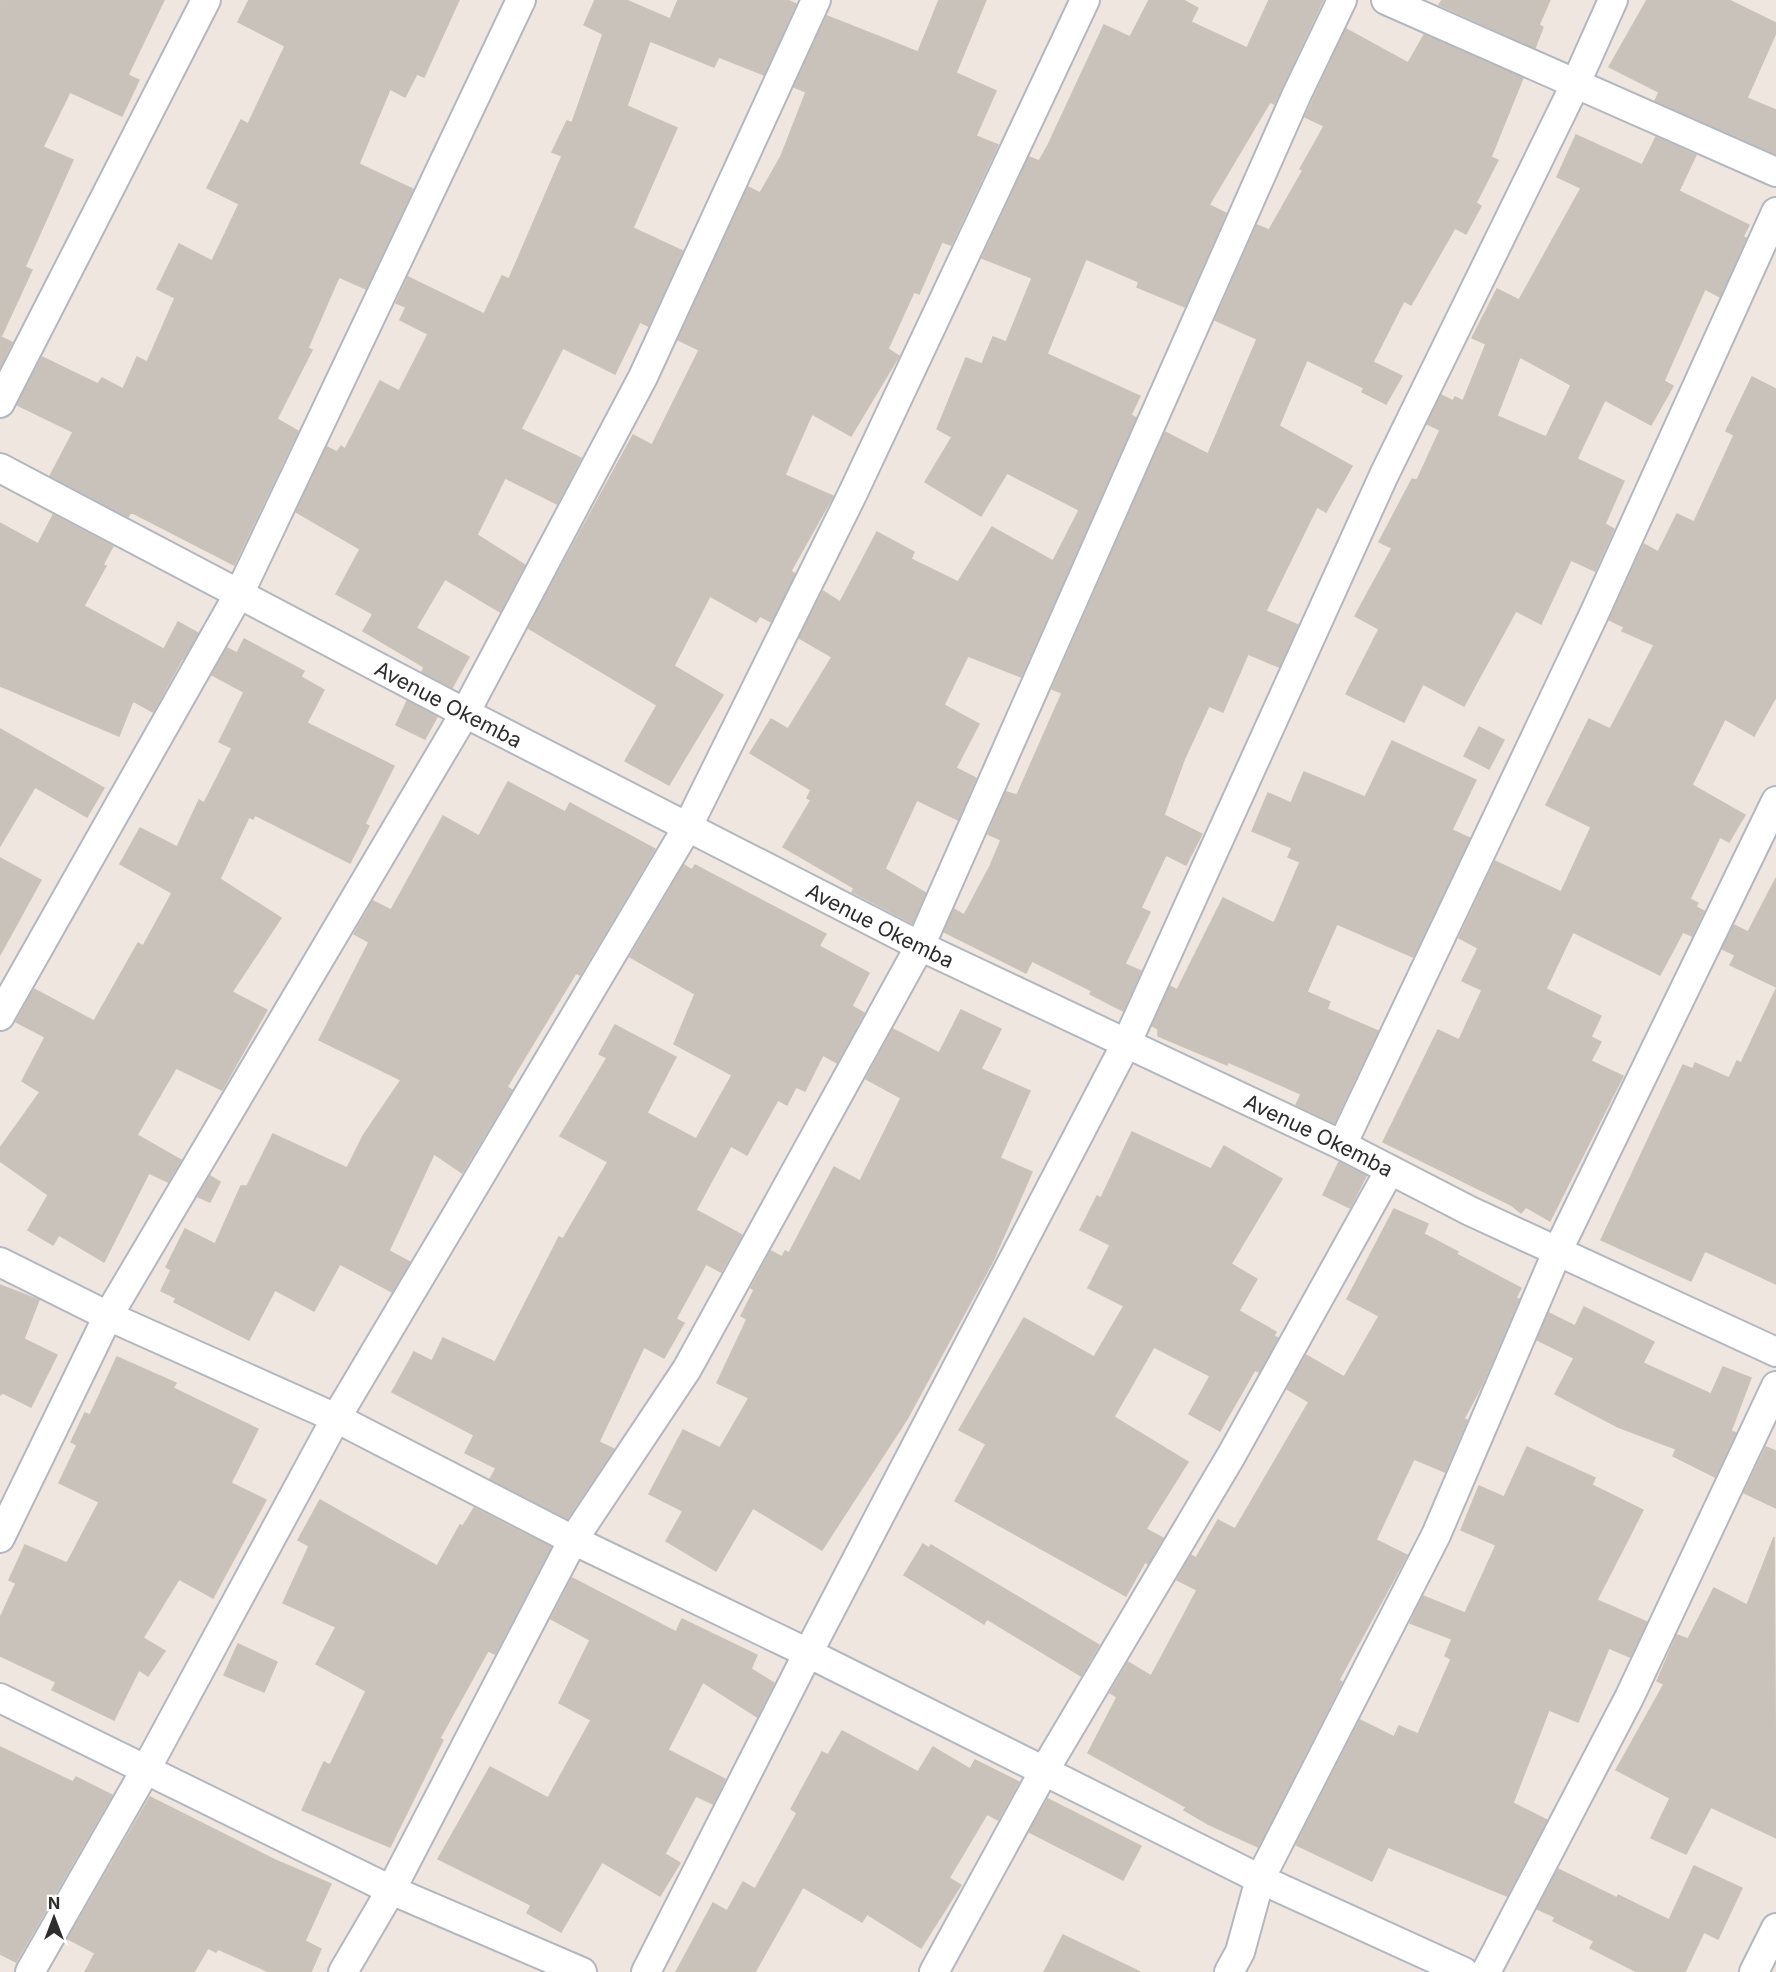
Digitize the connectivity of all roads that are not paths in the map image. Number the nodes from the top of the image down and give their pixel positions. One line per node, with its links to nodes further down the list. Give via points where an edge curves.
1 (206, 0): 11 (street)
2 (521, 0): 13 (street)
3 (816, 0): 14 (street, via 643,377)
4 (1085, 0): 16 (street, via 852,495)
5 (1342, 0): 17 (street)
6 (1386, 0): 8 (street)
7 (1613, 0): 8 (street)
8 (1575, 85): 9 (street); 19 (street, via 1384,475)
9 (1776, 172)
10 (1776, 212): 20 (street, via 1594,614)
11 (0, 403)
12 (0, 468): 13 (street, Avenue Okemba)
13 (240, 592): 14 (street, Avenue Okemba); 18 (street)
14 (465, 713): 16 (street, Avenue Okemba); 24 (street)
15 (1776, 801): 22 (street)
16 (687, 828): 17 (street, Avenue Okemba); 27 (street)
17 (920, 946): 19 (street, Avenue Okemba); 29 (street, via 687,1369)
18 (0, 1016)
19 (1127, 1042): 20 (street, Avenue Okemba); 30 (street)
20 (1342, 1145): 21 (street, Avenue Okemba)
21 (1390, 1170): 22 (street, Avenue Okemba); 33 (street, via 1231,1456)
22 (1558, 1250): 25 (street, Avenue Okemba); 34 (street, via 1436,1535)
23 (0, 1262): 24 (street)
24 (108, 1316): 27 (street); 28 (street)
25 (1776, 1352)
26 (1776, 1386): 44 (street, via 1629,1698)
27 (336, 1418): 29 (street); 32 (street)
28 (0, 1538)
29 (573, 1540): 30 (street); 35 (street)
30 (808, 1653): 33 (street); 40 (street)
31 (0, 1698): 32 (street)
32 (145, 1771): 35 (street); 37 (street)
33 (1044, 1771): 34 (street); 41 (street)
34 (1260, 1879): 42 (street, via 1240,1952); 43 (street)
35 (391, 1890): 38 (street); 39 (street)
36 (1776, 1928): 45 (street)
37 (30, 1972)
38 (343, 1972)
39 (582, 1972)
40 (646, 1972)
41 (934, 1972)
42 (1229, 1972)
43 (1464, 1972)
44 (1486, 1972)
45 (1754, 1972)

